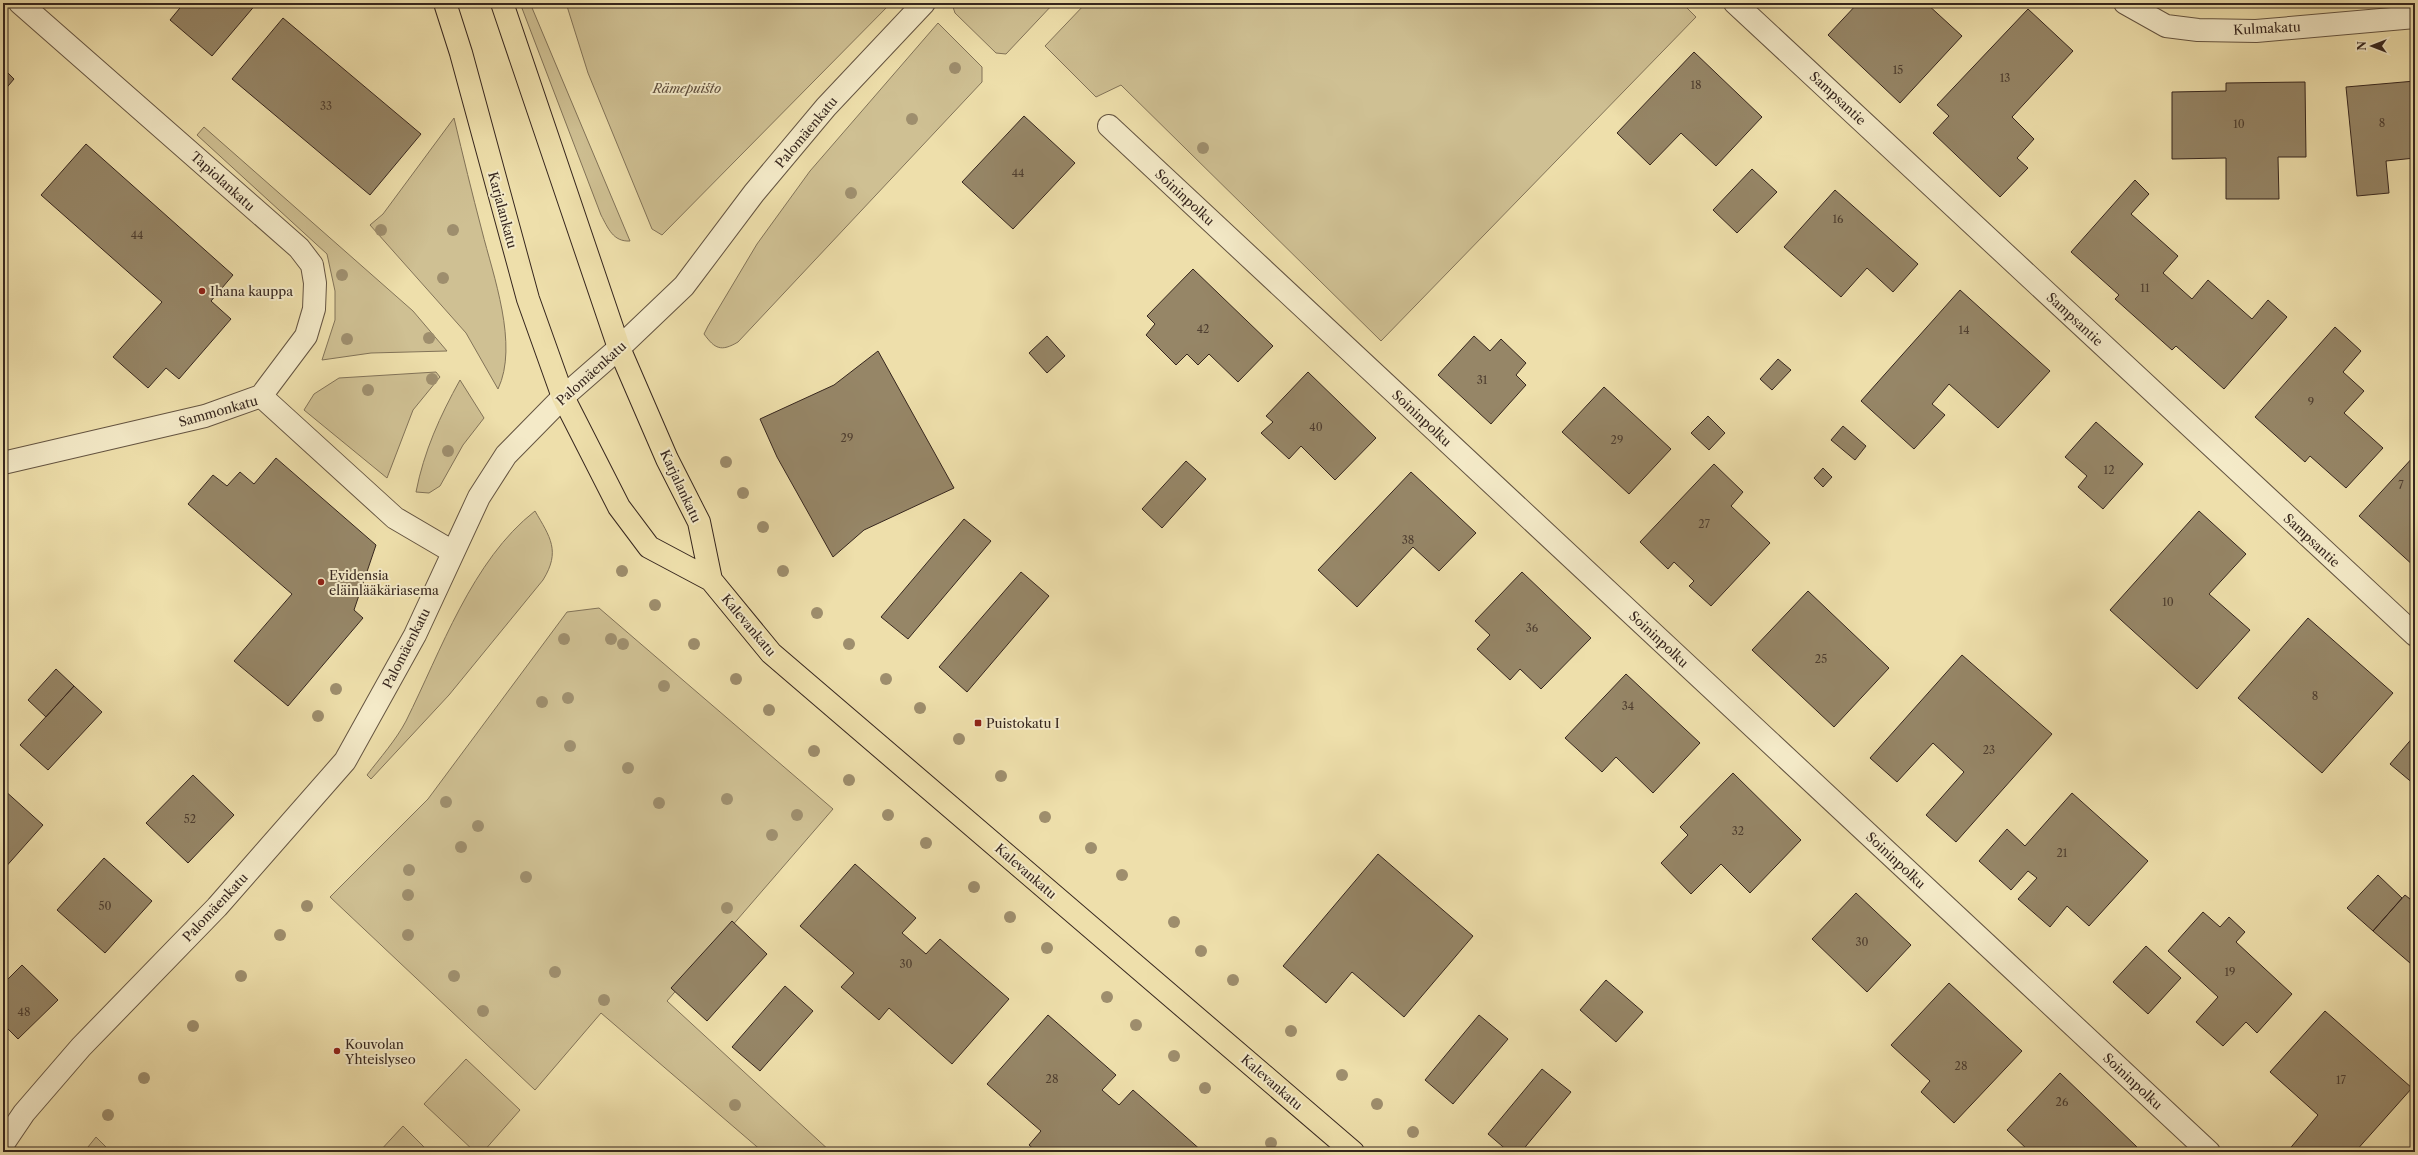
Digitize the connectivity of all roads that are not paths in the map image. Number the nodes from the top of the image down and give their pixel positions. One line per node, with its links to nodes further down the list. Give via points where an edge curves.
1 (20, 3): 10 (street, Tapiolankatu, via 299,248 312,265 315,283 314,309 306,336)
2 (445, 3): 11 (main road, Karjalankatu, via 528,299)
3 (502, 3): 9 (main road, Karjalankatu)
4 (924, 3): 9 (street, Palomäenkatu, via 826,107 754,193 684,286)
5 (1735, 3): 15 (street, Sampsantie)
6 (2126, 3): 7 (street, Kulmakatu, via 2166,26 2198,30 2256,31)
7 (2415, 17)
8 (1109, 126): 18 (street, Soininpolku)
9 (619, 348): 11 (street, Palomäenkatu); 14 (main road, Karjalankatu, via 667,459 699,522)
10 (261, 396): 12 (street, Sammonkatu, via 204,416); 13 (street, Sammonkatu, via 395,518)
11 (563, 397): 13 (street, Palomäenkatu, via 506,455 479,497); 14 (main road, Karjalankatu, via 619,507 648,547)
12 (3, 463)
13 (453, 552): 16 (street, Palomäenkatu, via 407,648 363,731 337,772 217,907 81,1047 24,1113)
14 (711, 580): 17 (main road, Kalevankatu, via 771,653)
15 (2415, 635)
16 (3, 1144)
17 (1353, 1152)
18 (2210, 1152)

